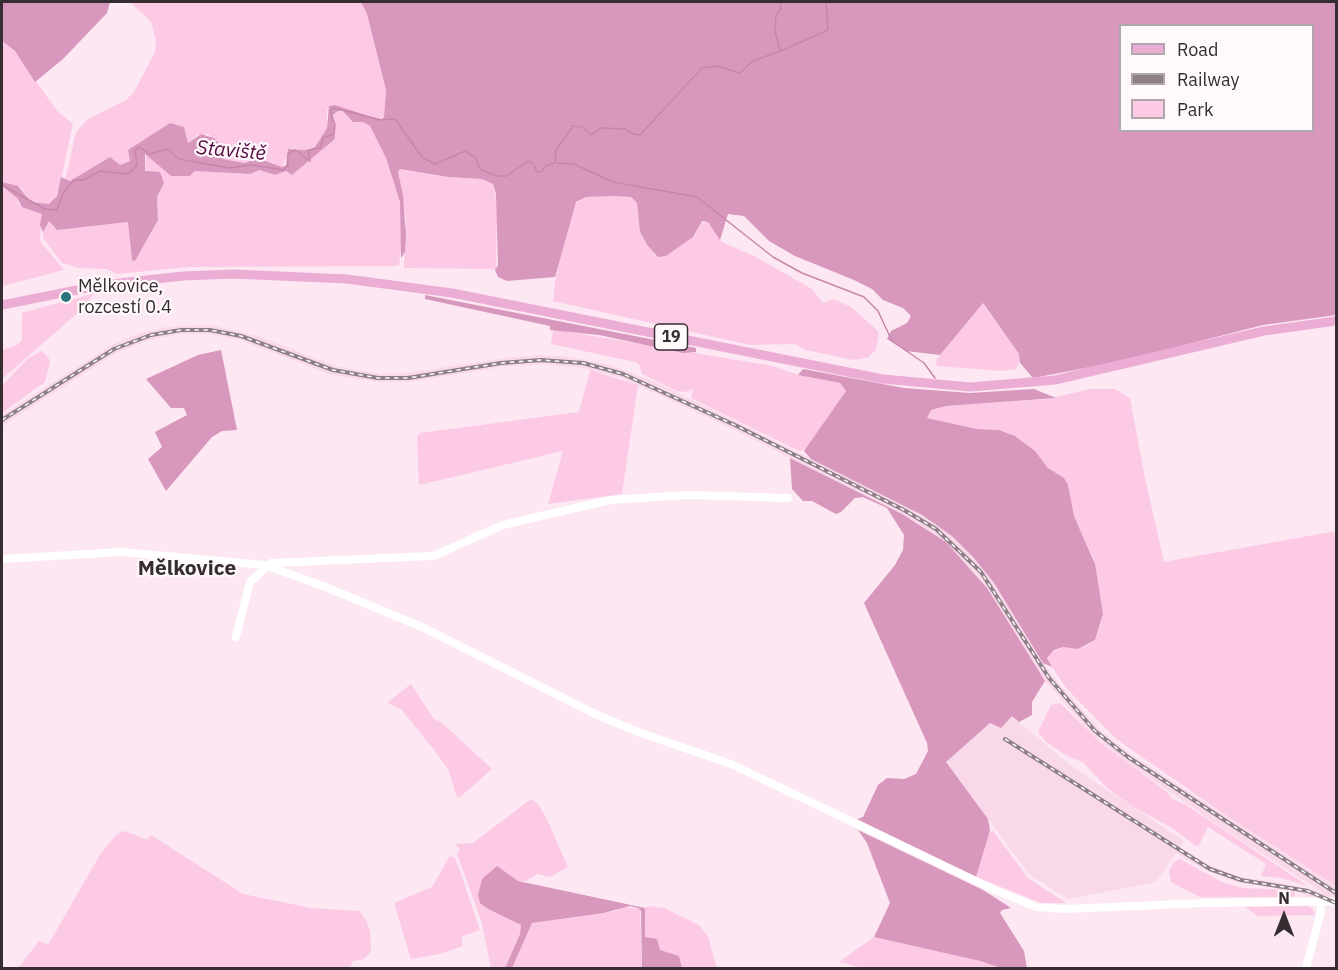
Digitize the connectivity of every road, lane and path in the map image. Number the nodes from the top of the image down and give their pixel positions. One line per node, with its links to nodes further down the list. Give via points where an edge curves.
1 (2, 305): 2 (main road, 19, via 102,285 163,278 233,274 347,279 453,293 883,379 970,387 1055,380 1264,331)
2 (1336, 321)
3 (788, 498): 5 (street, via 689,495 610,501 503,525 433,556)
4 (2, 559): 5 (street, via 121,552)
5 (265, 565): 6 (street, via 250,582); 7 (street, via 422,627 595,714 731,764 1029,905 1065,909)
6 (236, 638)
7 (1320, 901): 8 (street); 9 (street)
8 (1336, 901)
9 (1306, 969)

